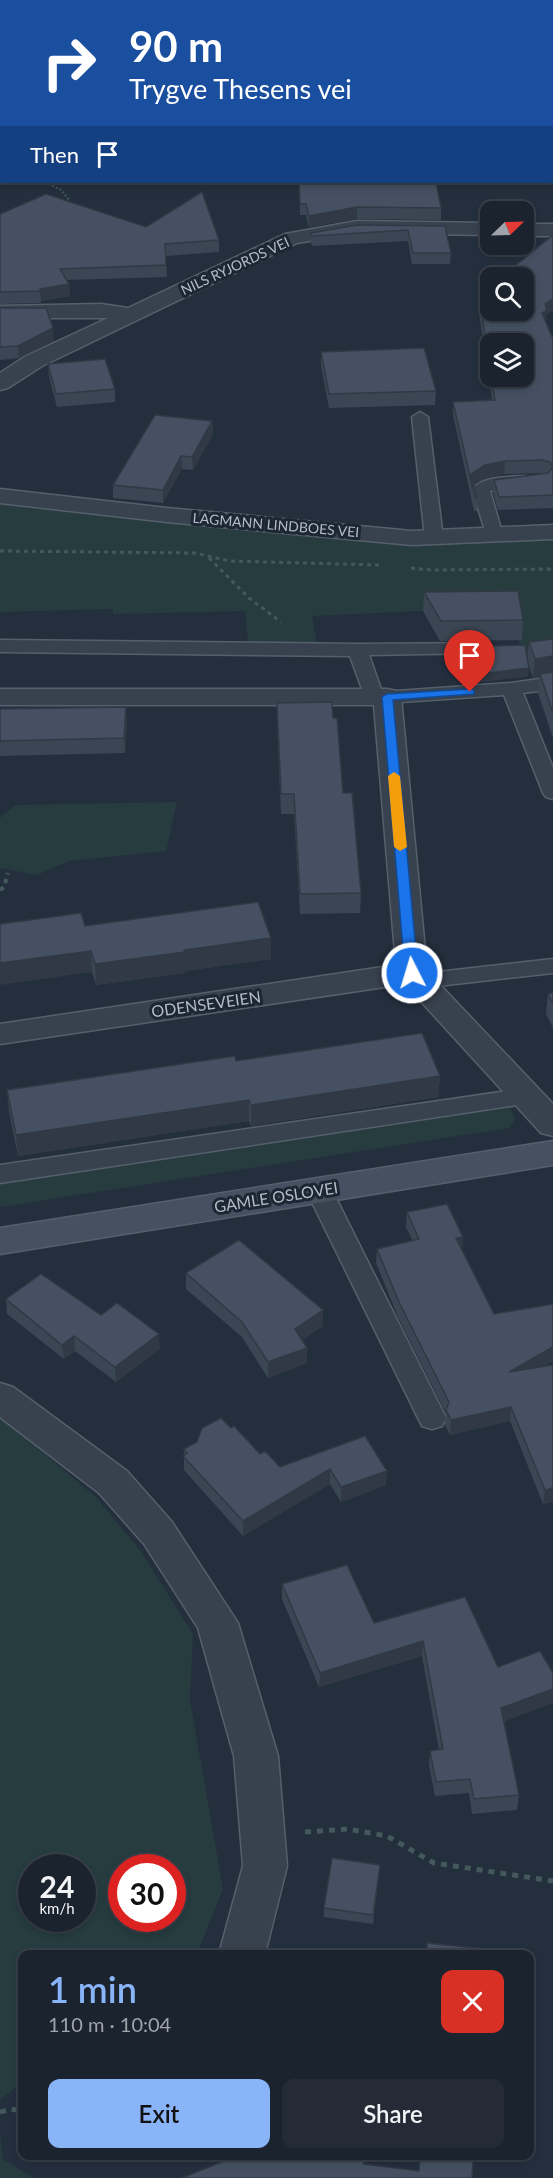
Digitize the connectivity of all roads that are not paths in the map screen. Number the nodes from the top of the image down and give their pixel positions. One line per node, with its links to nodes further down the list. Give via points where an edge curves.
1 (480, 229): 5 (street, NILS RYJORDS VEI, via 357,227 292,238)
2 (534, 230): 3 (street)
3 (553, 230)
4 (0, 312): 5 (street, via 101,310)
5 (132, 315): 6 (street, NILS RYJORDS VEI, via 34,361)
6 (0, 383)
7 (420, 417): 12 (lane)
8 (541, 480): 11 (lane, via 494,484 481,489)
9 (0, 496): 12 (street, LAGMANN LINDBOES VEI)
10 (553, 532): 11 (street, LAGMANN LINDBOES VEI)
11 (494, 536): 12 (street, LAGMANN LINDBOES VEI)
12 (434, 538)
13 (0, 646): 15 (lane)
14 (496, 646): 15 (lane)
15 (358, 650): 19 (lane)
16 (553, 683): 17 (lane)
17 (511, 689): 19 (lane); 20 (lane)
18 (0, 697): 19 (street)
19 (380, 697): 22 (street)
20 (553, 793)
21 (553, 966): 22 (lane)
22 (416, 977): 23 (street, ODENSEVEIEN); 24 (street)
23 (0, 1034)
24 (528, 1096): 25 (street); 27 (lane)
25 (553, 1125)
26 (553, 1154): 28 (street, GAMLE OSLOVEI)
27 (0, 1174)
28 (319, 1190): 29 (street, GAMLE OSLOVEI); 31 (lane)
29 (0, 1241)
30 (0, 1396): 32 (street, via 113,1482 158,1533 217,1623 256,1756 263,1840 265,1866)
31 (432, 1418)
32 (243, 1950)

